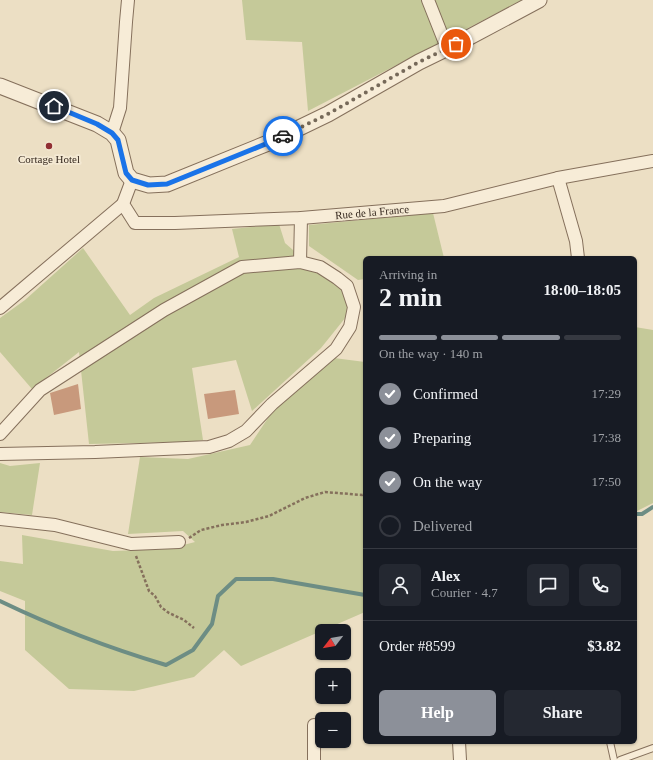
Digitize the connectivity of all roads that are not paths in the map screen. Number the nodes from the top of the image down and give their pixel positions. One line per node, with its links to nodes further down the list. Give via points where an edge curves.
1 (128, 0): 6 (street, via 120,108)
2 (428, 0): 4 (street)
3 (539, 0): 4 (street)
4 (447, 48): 9 (street, via 328,114 268,143 167,184 148,185)
5 (0, 86): 6 (street, via 97,124)
6 (112, 133): 9 (street, via 118,140 126,173)
7 (653, 161): 8 (street, Rue de la France)
8 (558, 178): 11 (street, Rue de la France, via 444,206); 12 (street)
9 (132, 180): 10 (street)
10 (123, 204): 11 (street, Rue de la France, via 135,223 175,224); 14 (street)
11 (301, 218): 13 (street)
12 (578, 256)
13 (300, 262): 15 (street, via 242,267 164,310 40,390); 16 (street, via 320,267 347,286 354,307 350,328 336,349 272,404 246,431 229,441 208,447)
14 (0, 308)
15 (0, 434)
16 (0, 454)
17 (0, 519): 18 (street, via 55,525 131,544)
18 (179, 542)
19 (314, 725): 23 (street)
20 (459, 744): 24 (street)
21 (610, 744): 25 (lane)
22 (653, 748): 26 (lane)
23 (314, 760)
24 (460, 760)
25 (614, 760)
26 (620, 760)

